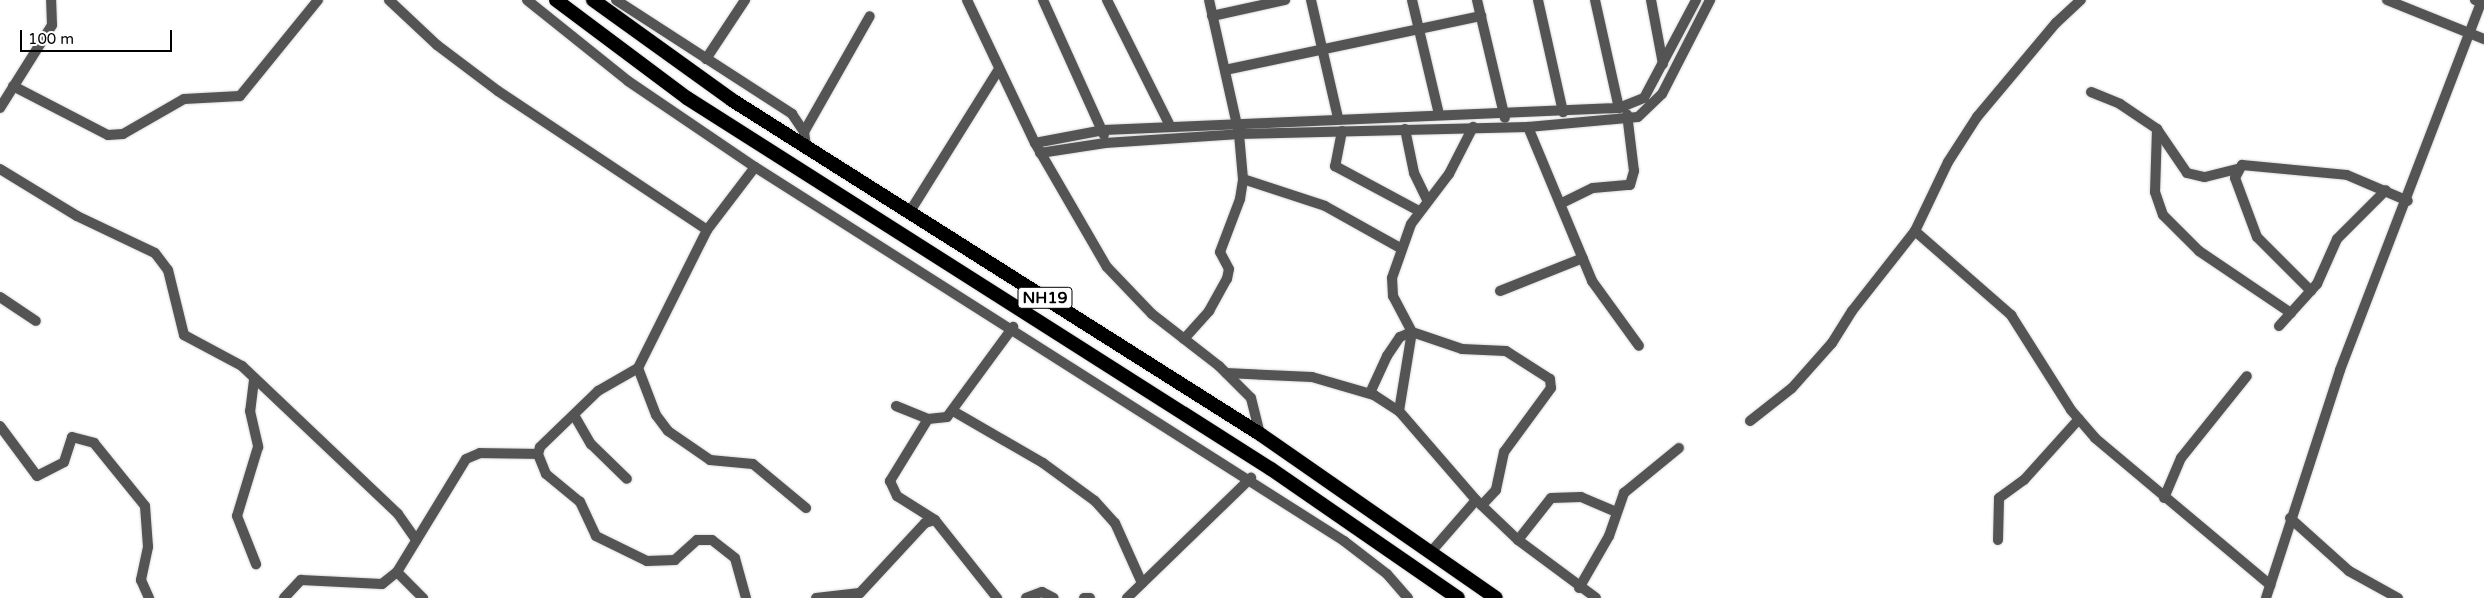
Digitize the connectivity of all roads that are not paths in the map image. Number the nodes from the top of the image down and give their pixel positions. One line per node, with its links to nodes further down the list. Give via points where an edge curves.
1 (51, 0): 36 (street, via 52,25)
2 (318, 0): 36 (street, via 240,96 184,99 123,134 108,135)
3 (388, 0): 70 (street, via 491,85)
4 (527, 0): 60 (street, via 628,81)
5 (556, 0): 129 (highway, NH19, via 687,98 1238,447)
6 (593, 0): 58 (highway, NH19, via 641,38)
7 (616, 0): 32 (street)
8 (746, 0): 32 (street)
9 (969, 0): 34 (street)
10 (1043, 0): 52 (street)
11 (1107, 0): 46 (street)
12 (1208, 0): 26 (street)
13 (1285, 0): 26 (street)
14 (1311, 0): 31 (street)
15 (1412, 0): 28 (street)
16 (1477, 0): 27 (street)
17 (1538, 0): 40 (street)
18 (1595, 0): 39 (street)
19 (1651, 0): 33 (street)
20 (1696, 0): 33 (street)
21 (1710, 0): 44 (street, via 1653,107)
22 (2081, 0): 71 (street, via 2050,30 1977,117 1948,162)
23 (2387, 0): 29 (street)
24 (2480, 1): 29 (street)
25 (870, 16): 54 (street)
26 (1212, 16): 35 (street)
27 (1481, 16): 28 (street); 42 (street)
28 (1420, 32): 31 (street); 41 (street)
29 (2472, 34): 30 (street); 66 (street)
30 (2484, 38)
31 (1324, 52): 35 (street); 43 (street)
32 (706, 60): 54 (street, via 783,107)
33 (1663, 64): 39 (street, via 1644,98)
34 (999, 69): 56 (street); 69 (street)
35 (1225, 70): 45 (street)
36 (13, 86): 38 (street)
37 (2090, 92): 51 (street, via 2127,108)
38 (0, 107)
39 (1622, 107): 40 (street); 44 (street)
40 (1563, 112): 42 (street)
41 (1439, 114): 42 (street); 43 (street)
42 (1505, 114): 48 (street)
43 (1338, 118): 45 (street)
44 (1628, 119): 49 (street); 67 (street, via 1634,171 1630,185 1593,188)
45 (1236, 122): 46 (street); 55 (street)
46 (1170, 126): 52 (street)
47 (1473, 127): 48 (street); 50 (street); 65 (street, via 1448,174)
48 (1505, 127): 49 (street)
49 (1528, 127): 67 (street)
50 (1405, 128): 53 (street); 65 (street, via 1414,173)
51 (2157, 129): 62 (street, via 2187,173 2204,177); 77 (street, via 2155,192 2163,215 2199,251)
52 (1104, 130): 56 (street); 57 (street)
53 (1342, 131): 55 (street); 68 (street, via 1335,166)
54 (804, 132): 58 (street)
55 (1239, 134): 57 (street); 63 (street)
56 (1034, 143): 59 (street)
57 (1105, 143): 59 (street)
58 (806, 147): 69 (highway, NH19)
59 (1040, 153): 82 (street, via 1107,266 1152,314)
60 (755, 167): 70 (street); 80 (street)
61 (0, 169): 87 (street, via 77,216 155,253 168,270 184,335 233,360)
62 (2237, 169): 64 (street, via 2252,164 2311,169 2347,175); 74 (street, via 2239,192 2257,236)
63 (1243, 179): 72 (street, via 1326,206); 82 (street, via 1220,252 1230,269 1227,279 1209,311)
64 (2386, 190): 66 (street); 74 (street, via 2337,239)
65 (1427, 200): 68 (street)
66 (2408, 201): 106 (street, via 2340,370)
67 (1562, 203): 73 (street)
68 (1419, 211): 72 (street)
69 (910, 213): 97 (highway, NH19)
70 (707, 230): 84 (street)
71 (1915, 230): 93 (street, via 2011,315); 95 (street, via 1817,361 1792,388)
72 (1400, 248): 81 (street, via 1391,288)
73 (1583, 258): 75 (street); 83 (street, via 1602,300)
74 (2311, 291): 77 (street)
75 (1500, 292)
76 (0, 297): 78 (street)
77 (2291, 312): 79 (street)
78 (36, 321)
79 (2279, 326)
80 (1014, 328): 90 (street); 100 (street)
81 (1412, 332): 88 (street, via 1400,337); 91 (street); 103 (street, via 1462,349 1506,351 1552,383 1504,452 1496,490)
82 (1184, 339): 85 (street)
83 (1640, 346)
84 (638, 368): 92 (street, via 606,385); 104 (street, via 656,415 668,431 710,460 752,464)
85 (1226, 373): 88 (street, via 1312,377); 97 (street, via 1251,398)
86 (2247, 376): 102 (street, via 2181,458)
87 (254, 380): 108 (street, via 398,514); 112 (street, via 250,411 258,447 237,516)
88 (1370, 393): 91 (street)
89 (896, 406): 94 (street)
90 (953, 411): 94 (street); 114 (street, via 1043,463 1095,501 1115,523)
91 (1399, 411): 103 (street)
92 (574, 415): 99 (street, via 540,447); 101 (street, via 591,444)
93 (2079, 419): 102 (street); 110 (street, via 2024,480 1999,498)
94 (928, 420): 107 (street, via 890,481 897,496)
95 (1750, 420)
96 (0, 426): 117 (street, via 37,476 64,462 72,437 88,438 100,450 145,506 148,547 141,580)
97 (1260, 434): 111 (highway, NH19)
98 (1679, 448): 105 (street, via 1631,485)
99 (538, 454): 108 (street, via 470,456); 120 (street, via 546,474 580,502 596,536 647,561 675,560 697,540 712,540 735,558)
100 (1251, 478): 114 (street); 128 (street, via 1344,541 1387,574)
101 (627, 479)
102 (2164, 498): 115 (street)
103 (1479, 503): 109 (street); 111 (street)
104 (806, 508)
105 (1616, 512): 109 (street, via 1581,497 1551,498); 116 (street, via 1610,536)
106 (2290, 518): 115 (street); 133 (street, via 2349,571)
107 (935, 520): 121 (street, via 925,523 860,593); 122 (street)
108 (416, 540): 113 (street)
109 (1518, 540): 116 (street)
110 (1998, 540)
111 (1430, 552): 130 (highway, NH19)
112 (256, 564)
113 (397, 572): 118 (street, via 382,584 370,587 301,580); 119 (street)
114 (1142, 583): 127 (street)
115 (2270, 585): 132 (street)
116 (1579, 588): 131 (street)
117 (149, 598)
118 (284, 598)
119 (423, 598)
120 (746, 598)
121 (816, 598)
122 (996, 598)
123 (1026, 598): 124 (street, via 1042,592)
124 (1054, 598)
125 (1084, 598): 126 (street)
126 (1090, 598)
127 (1127, 598)
128 (1408, 598)
129 (1458, 598)
130 (1496, 598)
131 (1596, 598)
132 (2266, 598)
133 (2398, 598)

